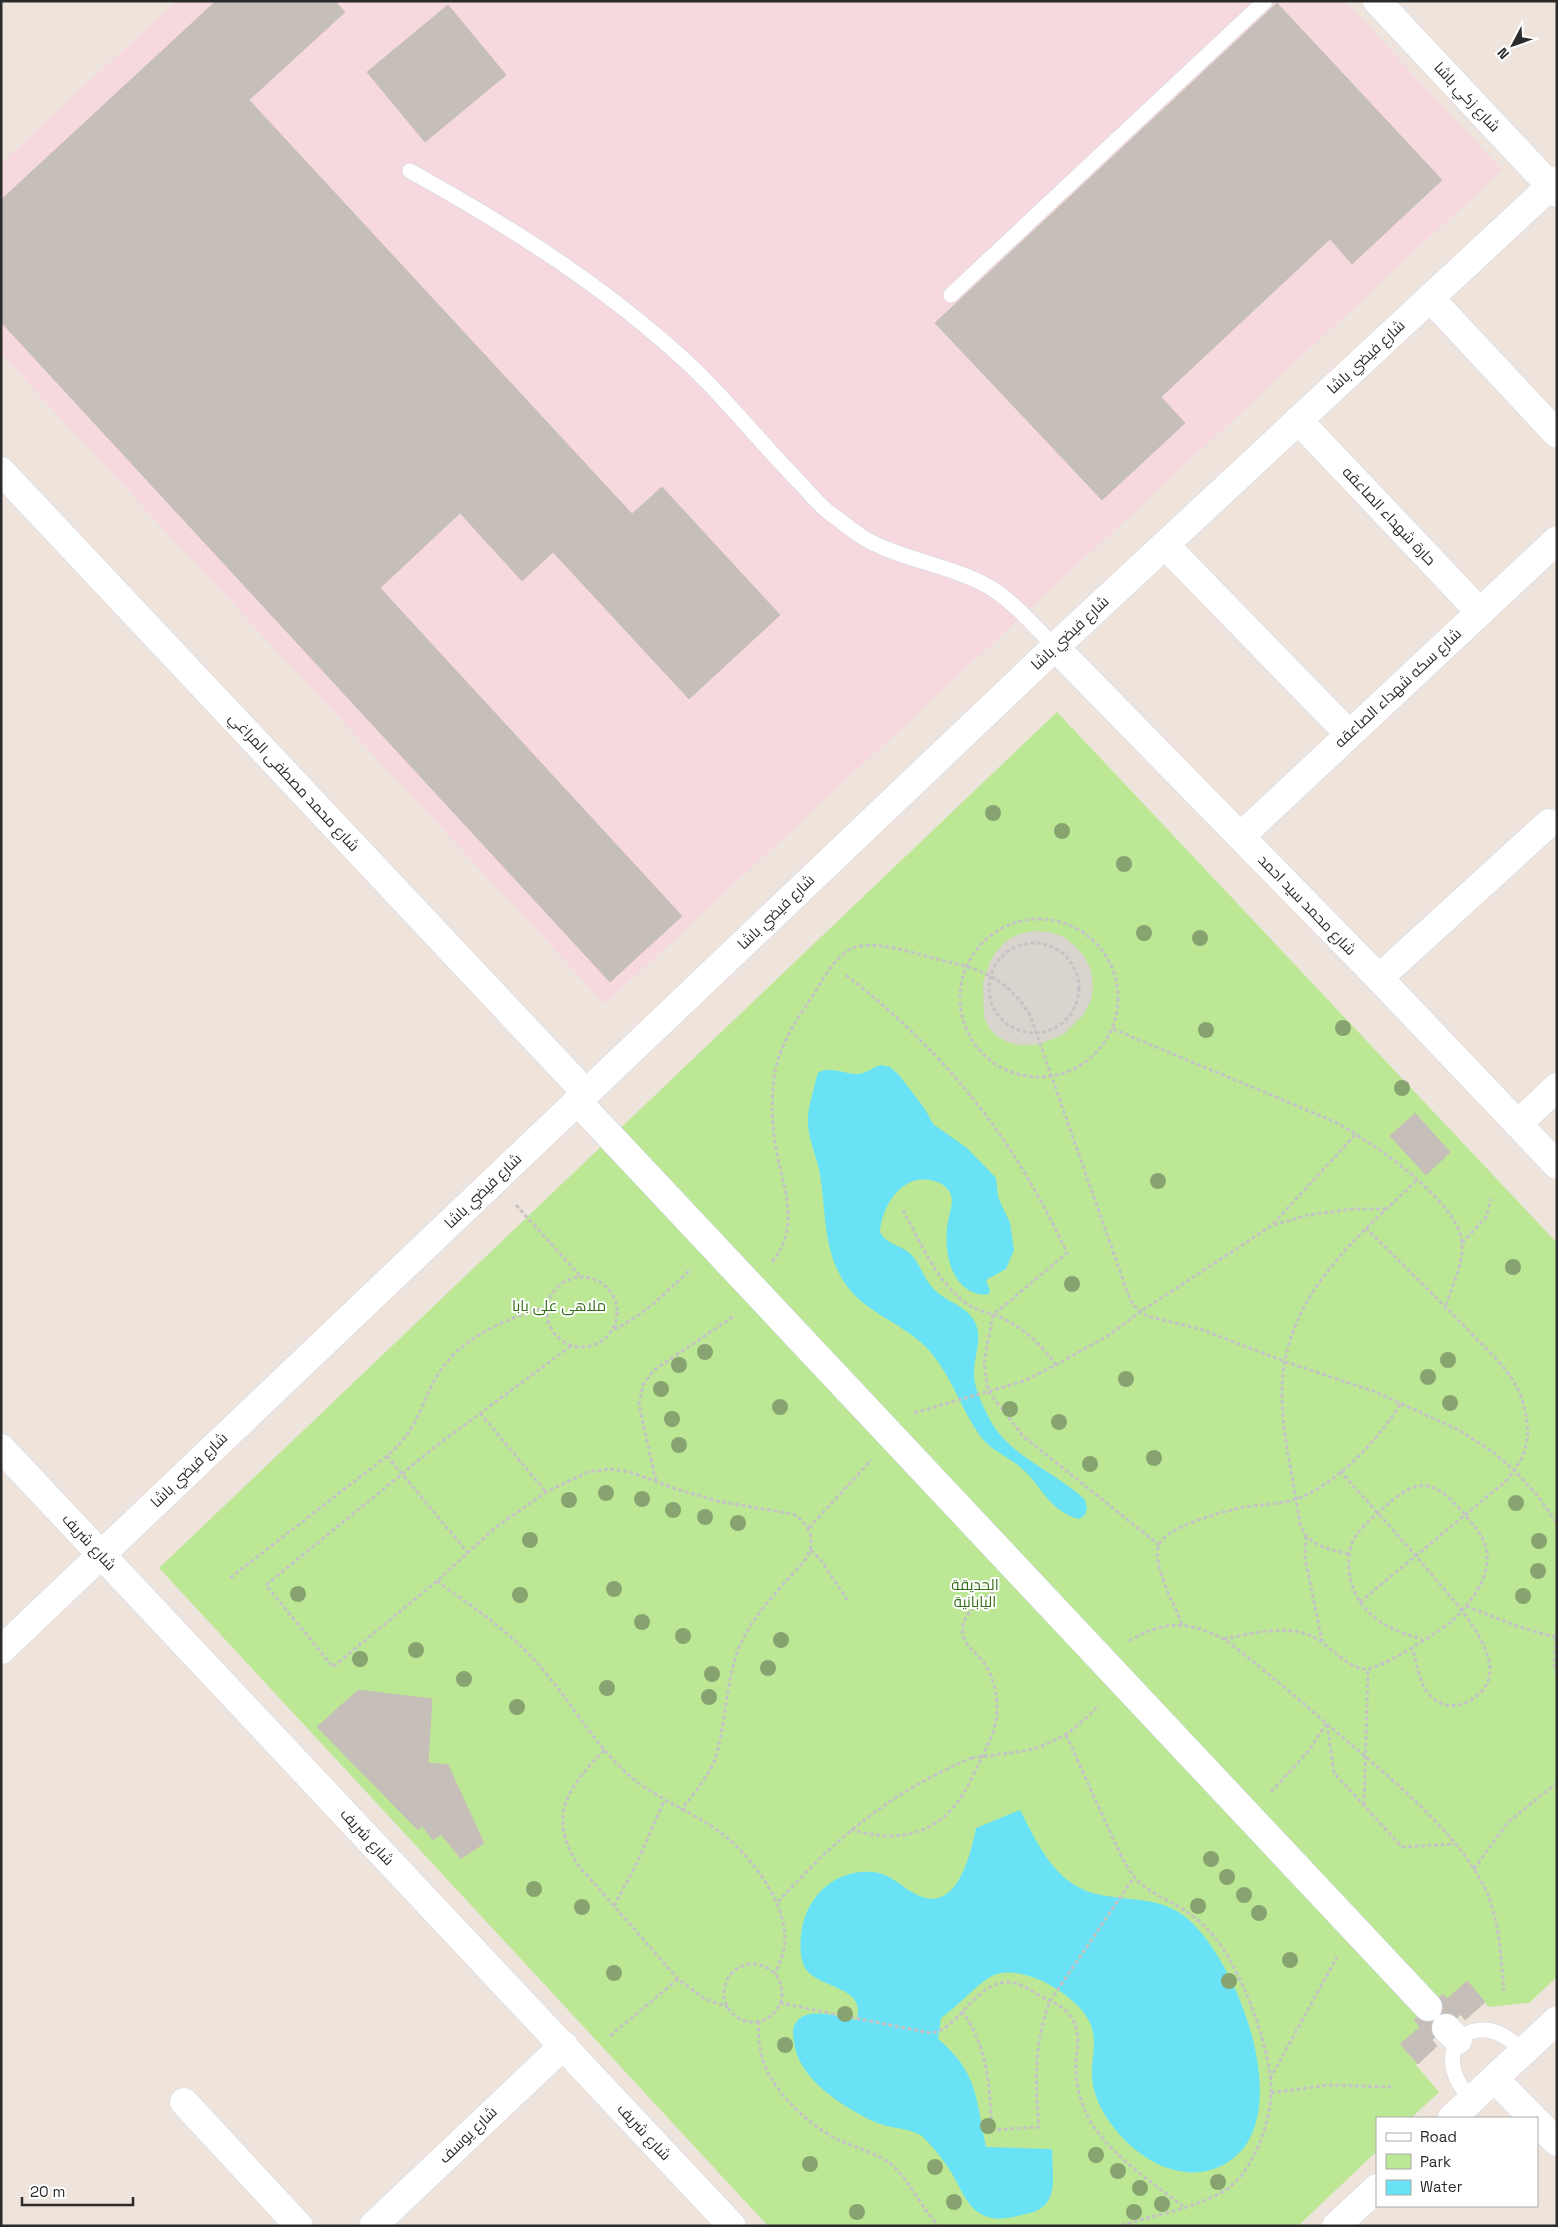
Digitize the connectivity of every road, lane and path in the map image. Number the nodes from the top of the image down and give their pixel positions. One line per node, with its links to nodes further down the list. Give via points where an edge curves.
1 (1265, 1): 5 (lane)
2 (1377, 1): 4 (street, شارع زكي باشا)
3 (410, 171): 13 (lane, via 493,218 558,260 627,311 692,367 829,512 871,542 984,584 1014,606)
4 (1555, 186): 6 (street, شارع فيضي باشا)
5 (951, 295)
6 (1430, 298): 7 (street, شارع فيضي باشا); 8 (street)
7 (1298, 420): 11 (street, شارع فيضي باشا); 12 (street, حارة شهداء الصاعقه)
8 (1557, 434)
9 (1, 472): 25 (street, شارع محمد مصطفى المراغي)
10 (1557, 540): 12 (street, شارع سكه شهداء الصاعقه)
11 (1165, 544): 13 (street, شارع فيضي باشا); 14 (street)
12 (1480, 612): 14 (street, شارع سكه شهداء الصاعقه)
13 (1055, 647): 16 (street, شارع محمد سيد احمد); 25 (street, شارع فيضي باشا)
14 (1349, 734): 16 (street, شارع سكه شهداء الصاعقه)
15 (1549, 824): 20 (street)
16 (1241, 836): 20 (street, شارع محمد سيد احمد)
17 (967, 966): 19 (path); 21 (path, via 981,945 999,930 1022,920 1046,919 1070,925 1091,939 1107,957 1116,980 1118,1005); 23 (path, via 961,988 961,1011 969,1034 982,1053 1001,1068 1023,1076); 39 (path, via 862,944 840,957 811,997 789,1032 774,1078 774,1133 789,1226 785,1243)
18 (846, 975): 43 (path, via 915,1033 975,1100 1027,1174 1067,1254)
19 (990, 975): 22 (path, via 1020,999); 22 (path, via 989,997 999,1016 1016,1029); 22 (path, via 1003,955 1025,944 1049,946 1069,960 1078,983 1075,1007 1060,1025)
20 (1378, 978): 26 (street, شارع محمد سيد احمد)
21 (1113, 1028): 23 (path, via 1102,1047 1086,1062 1068,1073); 27 (path, via 1302,1106)
22 (1036, 1033): 23 (path)
23 (1051, 1076): 42 (path, via 1129,1297)
24 (1557, 1087): 26 (street)
25 (582, 1097): 37 (street, شارع محمد مصطفى المراغي); 70 (street, شارع فيضي باشا)
26 (1518, 1124): 28 (street, شارع محمد سيد احمد)
27 (1357, 1133): 29 (path); 34 (path)
28 (1557, 1165)
29 (1417, 1180): 31 (path); 36 (path, via 1450,1216)
30 (1491, 1199): 36 (path, via 1486,1217)
31 (1387, 1209): 34 (path, via 1352,1209 1308,1215); 35 (path)
32 (903, 1210): 43 (path, via 924,1250 954,1291 969,1305)
33 (527, 1217): 38 (path)
34 (1271, 1226): 42 (path)
35 (1366, 1228): 41 (path); 46 (path, via 1307,1299 1296,1322)
36 (1462, 1244): 41 (path)
37 (714, 1247): 39 (street, شارع محمد مصطفى المراغي); 44 (path, via 651,1307)
38 (581, 1277): 40 (path, via 558,1286 550,1295); 44 (path, via 604,1284 612,1293 617,1317)
39 (757, 1293): 52 (street, شارع محمد مصطفى المراغي); 58 (path, via 648,1377 639,1405)
40 (547, 1307): 45 (path, via 552,1330); 54 (path, via 484,1330 454,1354 433,1383 415,1425)
41 (1445, 1307): 56 (path, via 1517,1386 1529,1436 1527,1450)
42 (1140, 1312): 46 (path, via 1203,1330); 47 (path, via 1109,1335)
43 (993, 1315): 47 (path, via 1025,1332); 48 (path, via 984,1363)
44 (613, 1329): 45 (path, via 595,1344)
45 (571, 1346): 51 (path)
46 (1286, 1362): 49 (path); 60 (path, via 1282,1382 1283,1417)
47 (1056, 1365): 48 (path, via 1024,1382)
48 (988, 1391): 50 (path); 66 (path, via 1023,1436)
49 (1401, 1403): 55 (path, via 1376,1439); 56 (path, via 1457,1429)
50 (919, 1411)
51 (480, 1414): 57 (path); 59 (path)
52 (892, 1437): 64 (path); 87 (street, شارع محمد مصطفى المراغي)
53 (1, 1448): 70 (street, شارع شريف)
54 (387, 1456): 57 (path); 72 (path)
55 (1340, 1471): 60 (path, via 1322,1486); 61 (path)
56 (1515, 1471): 62 (path); 63 (path)
57 (401, 1473): 68 (path); 73 (path, via 266,1585 334,1667)
58 (657, 1482): 59 (path, via 610,1469 588,1472); 64 (path, via 717,1501 793,1514)
59 (546, 1492): 68 (path, via 495,1528)
60 (1296, 1500): 65 (path, via 1300,1524); 66 (path, via 1227,1511 1169,1533)
61 (1378, 1513): 62 (path, via 1408,1490 1427,1486 1442,1493); 69 (path, via 1359,1532); 71 (path)
62 (1465, 1516): 71 (path); 76 (path, via 1483,1538 1489,1559 1482,1583)
63 (1557, 1523)
64 (809, 1528): 67 (path)
65 (1306, 1536): 69 (path, via 1320,1546); 84 (path, via 1306,1570)
66 (1158, 1545): 79 (path, via 1157,1561)
67 (811, 1550): 74 (path); 98 (path, via 758,1614 742,1642 731,1674 715,1759 705,1779)
68 (468, 1553): 73 (path)
69 (1349, 1554): 75 (path, via 1352,1587)
70 (100, 1555): 86 (street, شارع فيضي باشا); 118 (street, شارع شريف)
71 (1416, 1556): 75 (path); 78 (path)
72 (230, 1578)
73 (437, 1582): 93 (path, via 529,1654)
74 (848, 1601)
75 (1359, 1602): 83 (path, via 1384,1625)
76 (1466, 1606): 78 (path); 81 (path)
77 (972, 1609): 100 (path, via 962,1626 963,1636 991,1677 996,1691 996,1721 960,1800 932,1825 913,1834 871,1835)
78 (1462, 1610): 83 (path); 85 (path, via 1489,1658 1489,1678 1478,1694 1455,1706 1437,1701 1423,1686)
79 (1182, 1624): 82 (path); 87 (path, via 1166,1625 1138,1635)
80 (1557, 1625): 81 (path)
81 (1556, 1638): 89 (path, via 1554,1664)
82 (1224, 1639): 84 (path, via 1280,1630 1305,1634); 91 (path)
83 (1422, 1639): 85 (path)
84 (1322, 1642): 88 (path, via 1347,1661)
85 (1412, 1647): 88 (path)
86 (1, 1650)
87 (1099, 1658): 90 (street, شارع محمد مصطفى المراغي)
88 (1368, 1669): 94 (path)
89 (1557, 1678)
90 (1121, 1681): 92 (path); 99 (street, شارع محمد مصطفى المراغي)
91 (1327, 1723): 94 (path); 97 (path, via 1334,1773); 99 (path, via 1290,1772)
92 (1066, 1736): 100 (path, bridge, via 1028,1751 971,1758 938,1772); 103 (path)
93 (604, 1750): 96 (path, via 638,1783); 105 (path, via 567,1795 563,1822 572,1855)
94 (1366, 1757): 97 (path); 101 (path)
95 (1557, 1783): 102 (path, via 1508,1822)
96 (664, 1801): 98 (path); 105 (path)
97 (1364, 1805): 101 (path, via 1402,1847)
98 (681, 1810): 104 (path, via 711,1826 737,1847 760,1873)
99 (1245, 1813): 106 (street, شارع محمد مصطفى المراغي)
100 (851, 1828): 104 (path)
101 (1456, 1844): 102 (path)
102 (1474, 1869): 109 (path, via 1489,1898 1495,1919)
103 (1134, 1877): 110 (path); 121 (path, via 1158,1897 1196,1918 1216,1939 1235,1969 1251,2005 1263,2042)
104 (778, 1902): 107 (path, via 785,1939)
105 (614, 1906): 108 (path)
106 (1353, 1928): 113 (street, شارع محمد مصطفى المراغي); 121 (path)
107 (775, 1974): 111 (path, via 781,1983); 112 (path, via 760,1965 742,1966 726,1983 724,1995)
108 (678, 1979): 112 (path, via 705,1999); 117 (path)
109 (1504, 1991)
110 (1050, 2001): 114 (path, via 1007,1982 984,1992); 114 (path, via 1044,2016 1037,2064 1039,2127 992,2130 986,2061 972,2026); 130 (path, via 1068,2014 1077,2032 1078,2088 1092,2124 1104,2141)
111 (780, 2003): 114 (path, via 930,2033 944,2029); 116 (path, via 768,2018)
112 (728, 2006): 116 (path, via 746,2021)
113 (1428, 2008)
114 (962, 2011)
115 (1557, 2020): 119 (street)
116 (759, 2021): 134 (path, via 758,2034 765,2067 795,2108 823,2132 872,2153 893,2167)
117 (610, 2036)
118 (564, 2045): 132 (street, شارع يوسف); 133 (street, شارع شريف)
119 (1524, 2051): 120 (street); 125 (lane, via 1504,2036 1488,2030 1452,2034 1452,2065 1459,2083)
120 (1495, 2079): 125 (street); 126 (street)
121 (1270, 2080): 123 (path)
122 (1394, 2088): 123 (path, via 1328,2085)
123 (1271, 2092): 130 (path, via 1267,2117 1248,2166 1232,2185 1216,2195)
124 (184, 2102): 131 (street)
125 (1462, 2109)
126 (1532, 2117)
127 (1538, 2123): 128 (street)
128 (1557, 2142)
129 (1376, 2189): 136 (street)
130 (1183, 2207): 135 (path)
131 (299, 2226)
132 (373, 2226)
133 (732, 2226)
134 (939, 2226)
135 (1119, 2226)
136 (1336, 2226)

